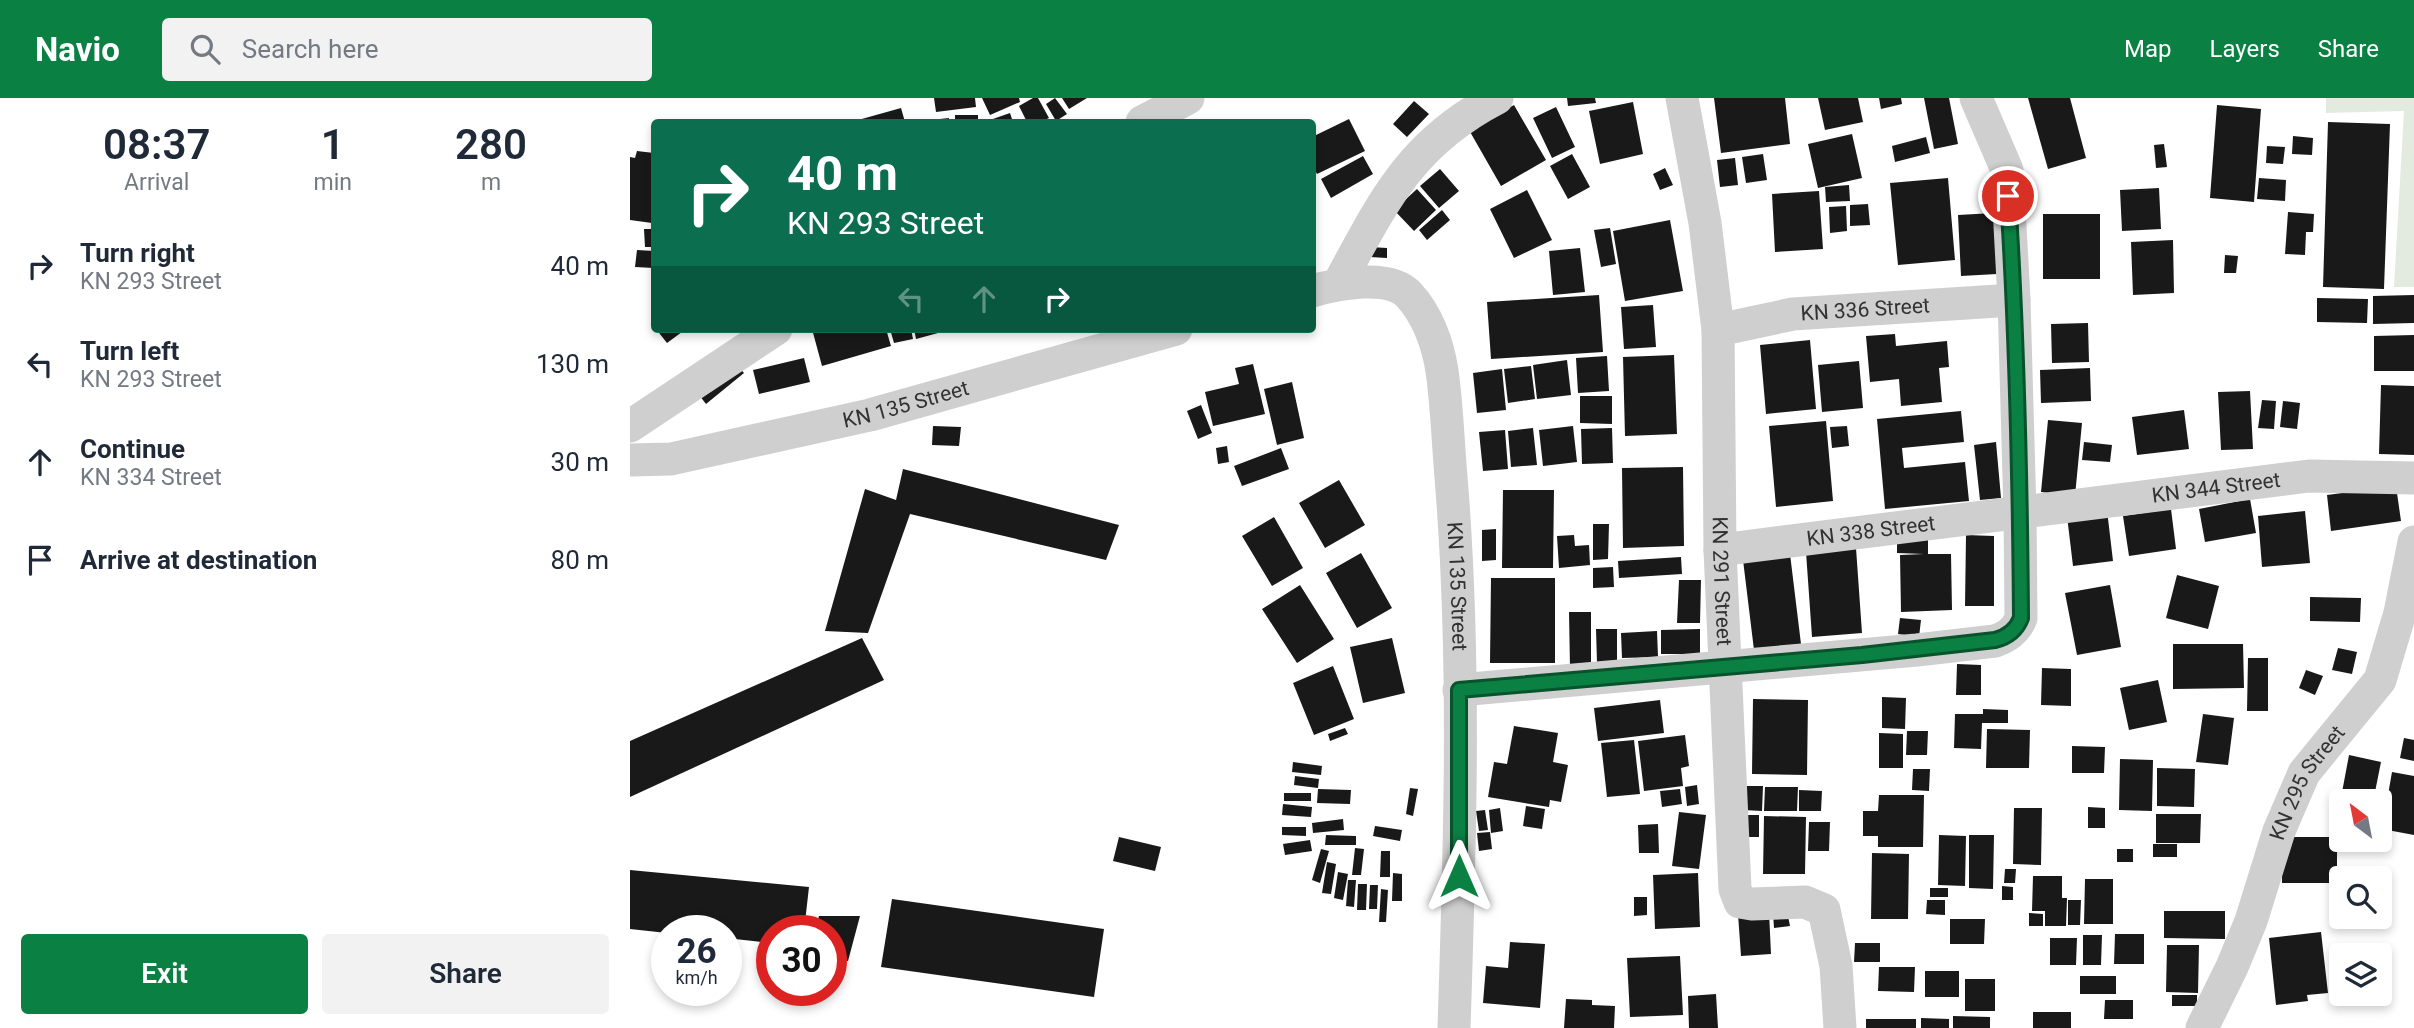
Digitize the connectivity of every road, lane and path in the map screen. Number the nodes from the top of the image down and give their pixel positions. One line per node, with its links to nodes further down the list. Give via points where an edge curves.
1 (1188, 98): 5 (street)
2 (1497, 98): 6 (street, via 1440,135 1413,162)
3 (1682, 98): 8 (street, KN 291 Street, via 1705,223)
4 (1976, 98): 7 (street, via 2007,170)
5 (1148, 119)
6 (1326, 287): 18 (street, KN 135 Street, via 1386,283 1407,292 1425,314 1442,369 1457,558)
7 (2014, 300): 8 (street, KN 336 Street, via 1793,314); 14 (street)
8 (1718, 330): 16 (street, KN 291 Street)
9 (770, 333): 11 (street)
10 (1162, 333): 12 (street, KN 135 Street, via 870,415 671,459)
11 (630, 426)
12 (630, 460)
13 (2414, 478): 14 (street, KN 344 Street, via 2309,475)
14 (2020, 513): 16 (street, KN 338 Street); 17 (street, via 2021,618 2005,637 1917,650)
15 (2414, 542): 21 (street, KN 295 Street, via 2380,680 2304,773 2278,831 2232,967)
16 (1720, 550): 17 (street, KN 291 Street)
17 (1724, 667): 18 (street); 20 (street, KN 291 Street, via 1734,889 1741,902 1805,902 1824,910 1836,966)
18 (1459, 690): 19 (street, KN 135 Street)
19 (1454, 1028)
20 (1840, 1028)
21 (2202, 1028)

